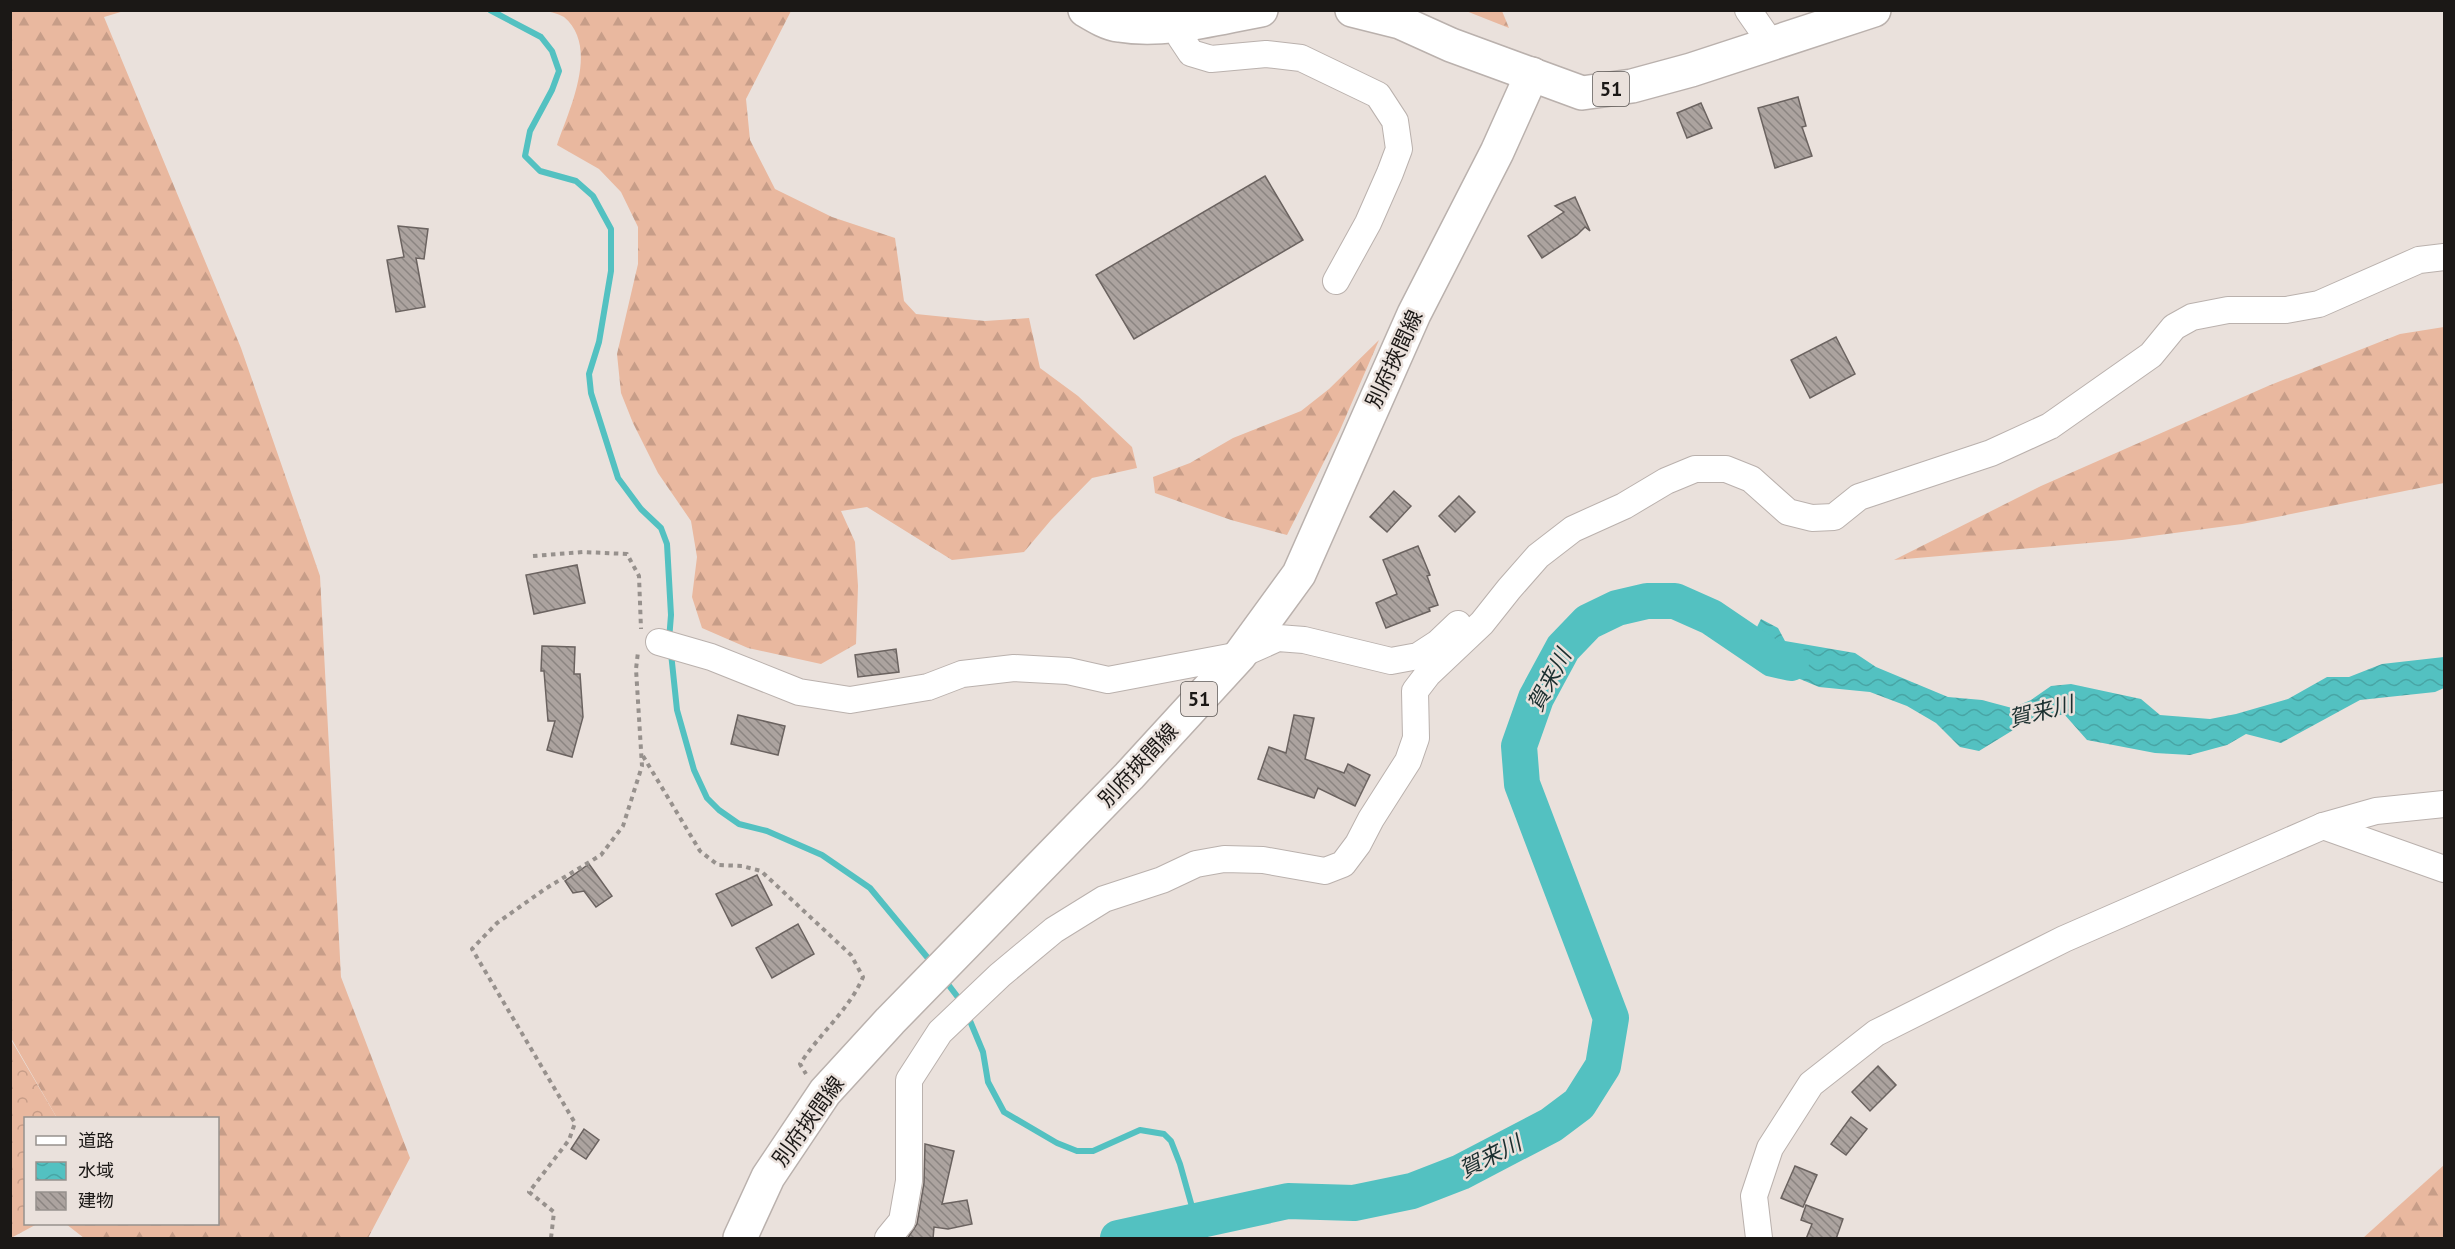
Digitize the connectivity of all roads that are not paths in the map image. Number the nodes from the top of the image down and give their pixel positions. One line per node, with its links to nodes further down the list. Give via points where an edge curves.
1 (1085, 10): 6 (main road, via 1117,25)
2 (1262, 10): 6 (main road)
3 (1352, 10): 8 (main road, 51, via 1400,22)
4 (1748, 10): 7 (street)
5 (1874, 10): 7 (main road, 51)
6 (1177, 24): 10 (street, via 1191,54 1211,59 1266,54 1302,58 1377,95 1395,121 1399,149 1368,223)
7 (1771, 43): 8 (main road, 51, via 1691,70 1582,93)
8 (1532, 74): 13 (main road, 別府挾間線 / 51, via 1497,152 1414,314 1299,574)
9 (2445, 257): 11 (street, via 2419,260 2319,304 2286,310 2228,310 2192,317 2174,327 2151,355 2050,426 1991,453 1859,497 1834,517 1812,518 1788,512 1751,479 1726,469 1695,469 1573,529 1538,556)
10 (1336, 281)
11 (1509, 589): 13 (street, via 1471,612 1418,656 1391,661 1304,640 1278,638); 18 (street, via 1482,624 1415,691 1416,738 1408,761 1343,864 1325,871 1263,860 1224,859 1197,864 1104,899 1054,930 940,1032 909,1080 909,1181 902,1221)
12 (646, 644): 13 (street, via 711,657 799,692 850,700 928,687 962,674 1014,668 1068,671 1108,680)
13 (1240, 655): 17 (main road, 別府挾間線 / 51, via 825,1092 768,1177)
14 (2445, 804): 15 (street, via 2376,811)
15 (2323, 826): 16 (street); 19 (street, via 2064,939 1876,1033 1811,1084 1770,1148 1754,1196)
16 (2445, 869)
17 (740, 1239)
18 (888, 1239)
19 (1759, 1239)

